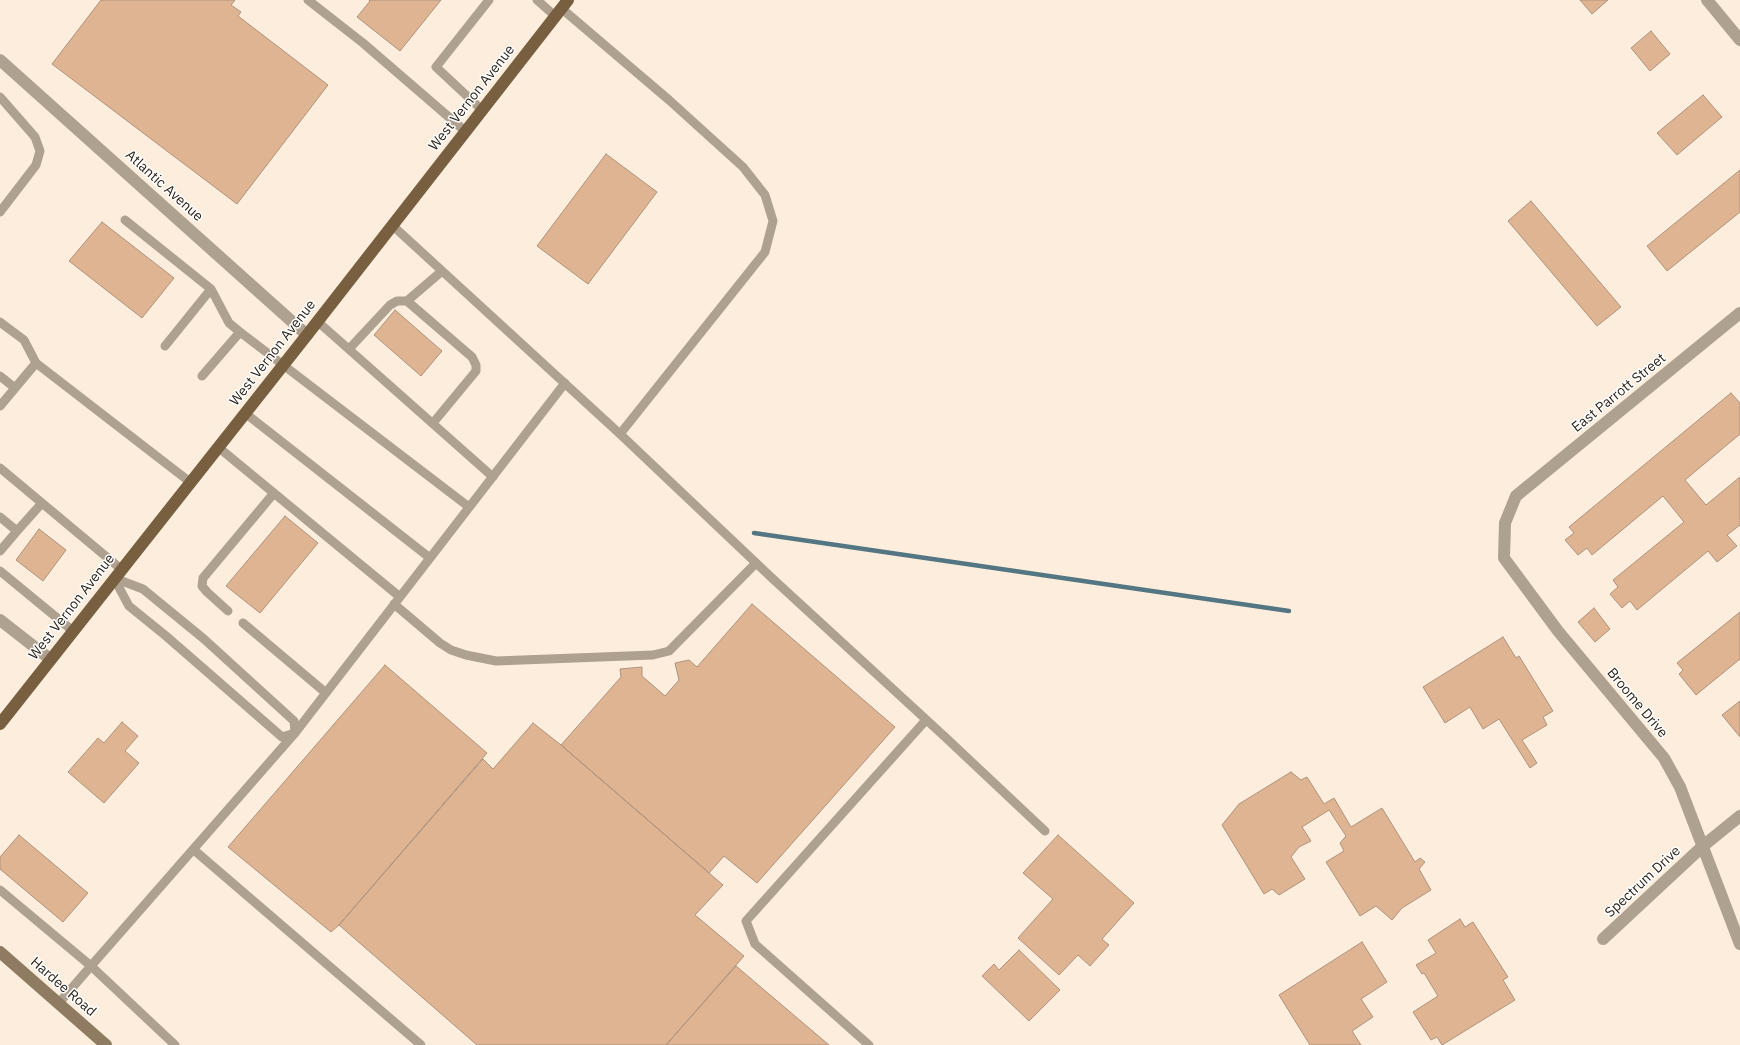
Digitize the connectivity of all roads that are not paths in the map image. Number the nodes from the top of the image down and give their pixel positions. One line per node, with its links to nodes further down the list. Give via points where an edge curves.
1 (308, 0): 10 (lane, via 363,43)
2 (490, 0): 9 (lane, via 436,67)
3 (537, 0): 5 (lane)
4 (1707, 0): 6 (street)
5 (562, 8): 9 (main road, West Vernon Avenue); 33 (lane, via 742,167 765,195 773,221 765,252)
6 (1740, 40)
7 (0, 60): 21 (street, Atlantic Avenue)
8 (0, 97): 11 (lane, via 34,137 40,151 36,165)
9 (482, 110): 10 (main road, West Vernon Avenue)
10 (465, 131): 13 (main road, West Vernon Avenue)
11 (0, 212)
12 (124, 220): 15 (lane)
13 (392, 225): 14 (lane); 18 (main road, West Vernon Avenue)
14 (442, 271): 16 (lane); 28 (lane)
15 (211, 289): 20 (lane, via 229,323); 22 (lane)
16 (407, 301): 23 (lane, via 397,301 390,305); 32 (lane, via 472,357 476,365 476,371)
17 (1740, 313): 39 (street, East Parrott Street)
18 (317, 321): 21 (main road, West Vernon Avenue); 23 (lane)
19 (0, 322): 24 (lane, via 24,340)
20 (240, 332): 25 (lane); 27 (lane)
21 (307, 335): 25 (main road, West Vernon Avenue)
22 (165, 346)
23 (350, 350): 32 (lane)
24 (36, 363): 29 (lane); 37 (lane)
25 (282, 366): 31 (main road, West Vernon Avenue); 41 (lane)
26 (0, 376): 29 (lane)
27 (202, 376)
28 (565, 383): 33 (lane); 36 (lane)
29 (15, 388): 30 (lane)
30 (0, 406)
31 (245, 413): 34 (main road, West Vernon Avenue); 45 (lane)
32 (433, 423): 36 (lane)
33 (620, 434): 46 (lane)
34 (218, 447): 37 (main road, West Vernon Avenue); 38 (lane)
35 (0, 468): 40 (lane)
36 (492, 477): 41 (lane)
37 (190, 482): 48 (main road, West Vernon Avenue)
38 (274, 493): 49 (lane); 50 (lane, via 203,578 202,586)
39 (1516, 496): 61 (street, Broome Drive, via 1505,523 1504,558 1558,631 1664,758 1680,787)
40 (42, 503): 43 (lane); 48 (lane)
41 (469, 507): 45 (lane)
42 (0, 517): 43 (lane)
43 (17, 530): 44 (lane)
44 (0, 551)
45 (430, 558): 49 (lane)
46 (756, 563): 49 (lane, via 678,643 669,651 653,655 496,660 466,655 440,643); 56 (lane)
47 (0, 571): 53 (lane)
48 (118, 573): 53 (main road, West Vernon Avenue); 58 (lane, via 143,588 204,639 294,721); 58 (lane, via 129,606 282,737)
49 (397, 601): 55 (lane)
50 (228, 611)
51 (0, 620): 54 (street)
52 (243, 623): 55 (lane)
53 (73, 631): 54 (main road, West Vernon Avenue)
54 (50, 659): 57 (main road, West Vernon Avenue)
55 (326, 693): 58 (lane)
56 (926, 720): 60 (lane); 72 (lane, via 746,921 755,944)
57 (0, 724)
58 (295, 733): 62 (lane)
59 (1740, 816): 61 (street, Spectrum Drive)
60 (1045, 832)
61 (1703, 846): 64 (street, Spectrum Drive); 65 (street, Broome Drive)
62 (194, 850): 67 (lane); 71 (lane)
63 (0, 890): 67 (lane)
64 (1603, 939)
65 (1740, 944)
66 (0, 952): 68 (street, Hardee Road)
67 (91, 966): 68 (lane); 70 (lane)
68 (58, 1004): 69 (street, Hardee Road)
69 (106, 1045)
70 (176, 1045)
71 (421, 1045)
72 (869, 1045)

